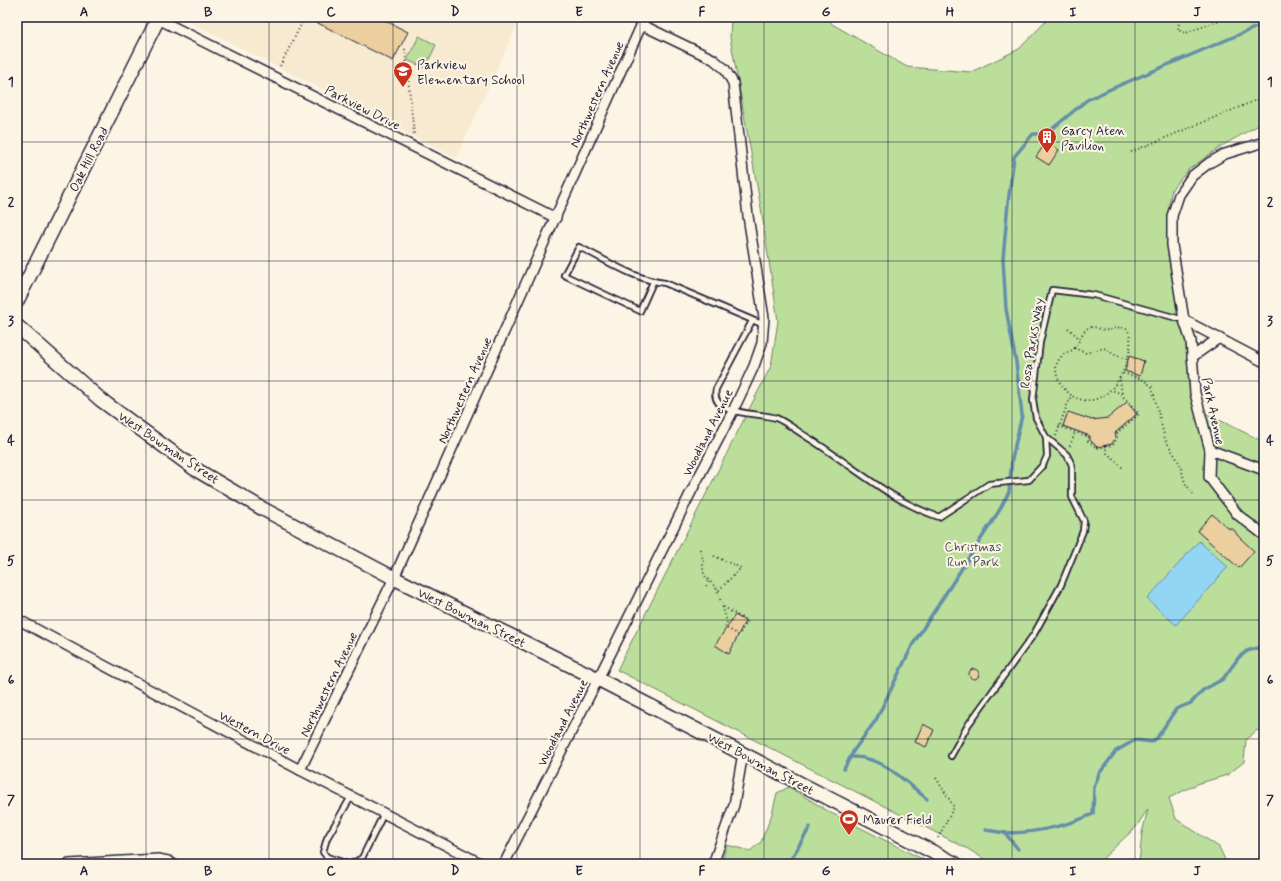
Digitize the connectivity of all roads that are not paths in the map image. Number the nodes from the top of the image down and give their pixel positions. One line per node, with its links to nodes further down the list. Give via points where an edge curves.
1 (158, 18): 4 (street, Parkview Drive); 6 (street, Oak Hill Road)
2 (643, 21): 4 (street, Northwestern Avenue); 10 (street, Woodland Avenue, via 713,59 725,69 733,83 748,216)
3 (1264, 142): 8 (street, Park Avenue, via 1225,154 1209,163 1192,176 1179,195 1172,216 1172,245)
4 (556, 218): 20 (street, Northwestern Avenue)
5 (653, 282): 5 (lane, via 579,247 564,276 640,311); 9 (lane, via 679,288)
6 (20, 288): 7 (street, Oak Hill Road)
7 (17, 301)
8 (1184, 320): 12 (street); 13 (street, Park Avenue); 16 (lane, Rosa Parks Way, via 1094,295 1052,290 1040,342 1033,400 1036,418)
9 (752, 321): 10 (lane); 15 (lane, via 714,396 716,402)
10 (764, 325): 15 (street, Woodland Avenue, via 762,343 754,366)
11 (17, 326): 20 (street, West Bowman Street, via 101,400 196,469 263,509)
12 (1219, 338): 13 (street); 14 (street)
13 (1192, 357): 17 (street, Park Avenue, via 1195,393)
14 (1264, 362)
15 (733, 412): 16 (lane, Rosa Parks Way, via 776,418 900,499 919,510 939,517 989,484 1029,480 1044,465 1047,456); 22 (street, Woodland Avenue)
16 (1046, 437): 24 (lane, via 1068,454 1072,465 1072,497 1084,521 1083,531 1061,585 1034,634 968,725)
17 (1210, 450): 18 (street); 19 (street, Park Avenue, via 1209,477 1238,515)
18 (1264, 470)
19 (1264, 535)
20 (394, 578): 22 (street, West Bowman Street); 25 (street, Northwestern Avenue)
21 (17, 619): 25 (street, Western Drive)
22 (598, 679): 23 (street, West Bowman Street); 33 (street, Woodland Avenue)
23 (743, 754): 34 (street, via 734,805); 35 (street, West Bowman Street)
24 (951, 756)
25 (300, 770): 26 (street, Western Drive)
26 (351, 797): 27 (street, Western Drive); 30 (lane, via 327,838 322,852 327,857)
27 (384, 814): 31 (lane, via 362,858); 32 (street, Western Drive)
28 (69, 864): 29 (street, via 158,859)
29 (173, 864)
30 (348, 864)
31 (351, 864)
32 (482, 864)
33 (504, 864)
34 (713, 864)
35 (956, 864)

